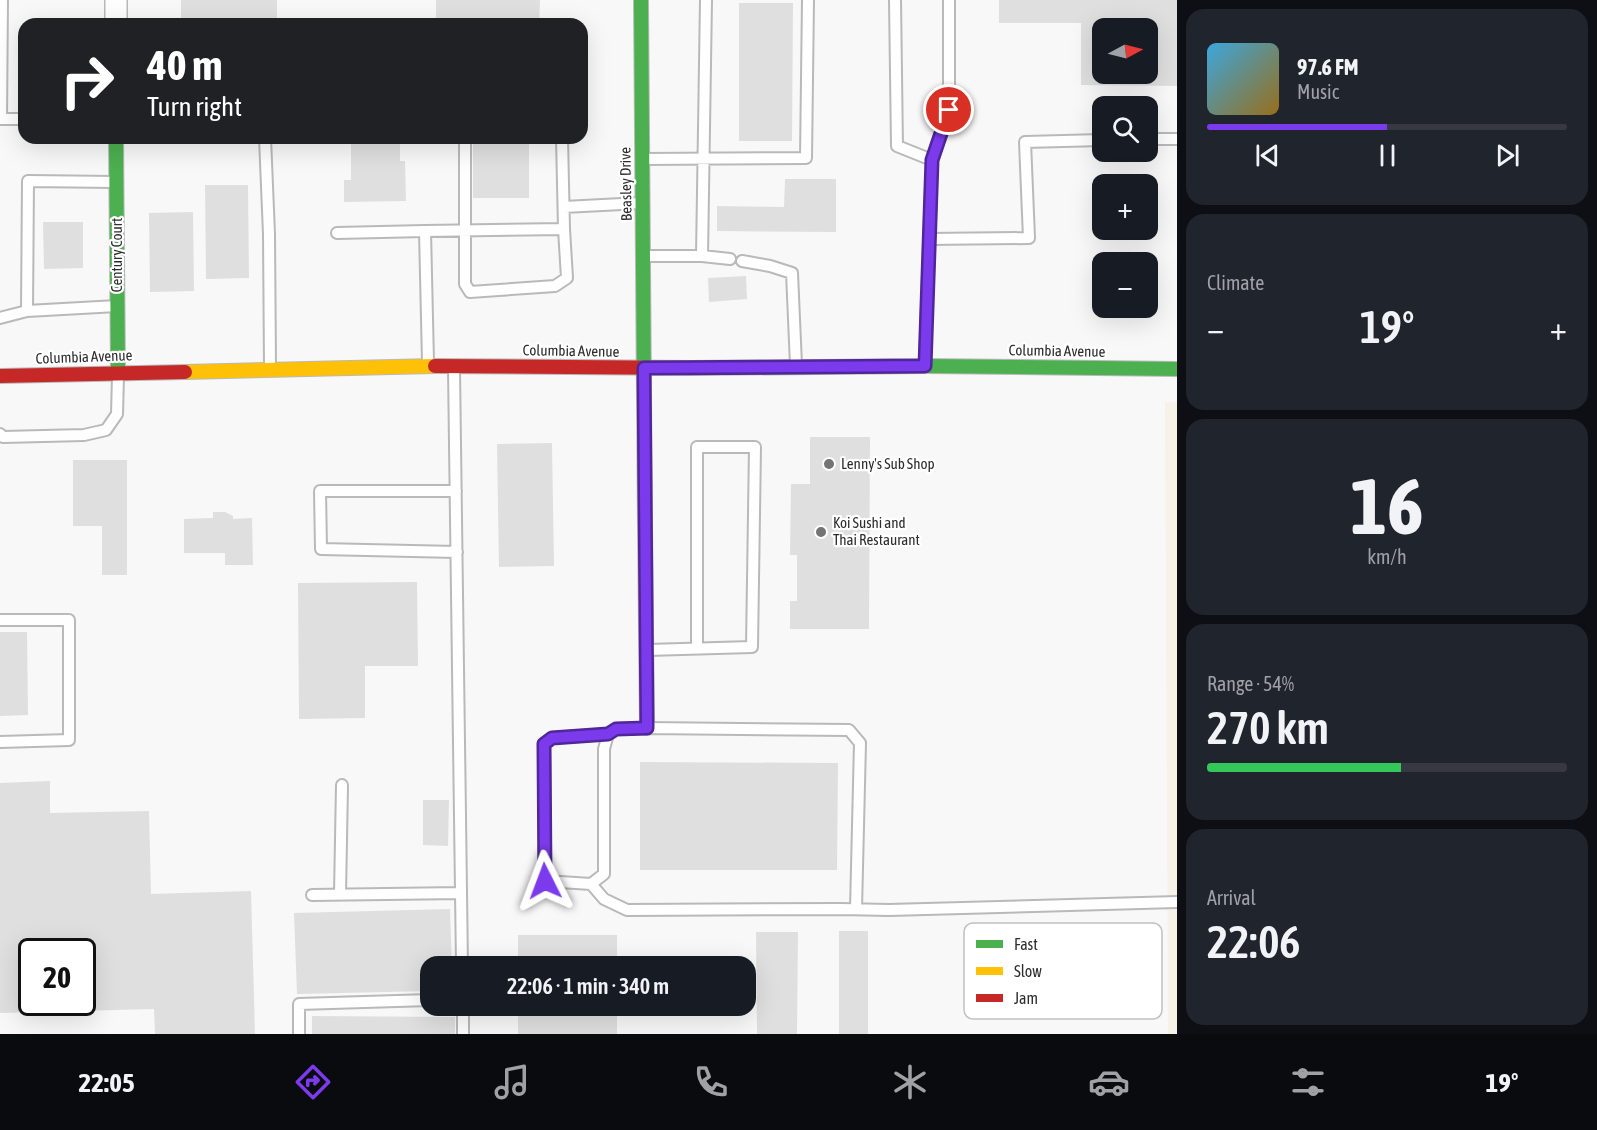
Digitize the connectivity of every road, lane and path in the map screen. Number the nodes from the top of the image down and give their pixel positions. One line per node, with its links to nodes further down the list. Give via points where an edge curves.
1 (2, 0): 9 (lane, via 1,119)
2 (116, 0): 8 (street)
3 (642, 0): 17 (main road, Beasley Drive)
4 (706, 0): 18 (lane)
5 (808, 0): 18 (lane, via 806,159)
6 (895, 0): 19 (lane, via 897,146)
7 (949, 0): 19 (lane, via 949,110)
8 (116, 18)
9 (18, 119)
10 (1158, 139): 11 (lane)
11 (1177, 139)
12 (1092, 140): 27 (lane, via 1025,142 1029,238)
13 (116, 144): 20 (main road, Century Court)
14 (265, 144): 40 (lane)
15 (465, 144): 25 (lane)
16 (562, 144): 22 (lane)
17 (642, 159): 18 (lane); 21 (main road, Beasley Drive)
18 (702, 159): 29 (lane)
19 (932, 160): 27 (lane)
20 (117, 182): 32 (main road, Century Court); 33 (lane, via 28,181)
21 (643, 203): 22 (lane); 28 (main road, Beasley Drive)
22 (564, 207): 23 (lane)
23 (564, 228): 25 (lane); 25 (lane, via 567,278 555,286 470,292 465,284)
24 (425, 231): 25 (lane); 26 (lane); 35 (lane)
25 (463, 231)
26 (337, 233)
27 (929, 240): 37 (lane)
28 (644, 256): 29 (lane); 39 (main road, Beasley Drive)
29 (702, 256): 30 (lane)
30 (729, 259)
31 (742, 261): 38 (lane, via 792,273)
32 (118, 305): 33 (lane); 42 (main road, Century Court)
33 (27, 311): 34 (lane)
34 (0, 318)
35 (428, 366): 36 (main road, Columbia Avenue); 40 (main road, Columbia Avenue)
36 (454, 366): 39 (main road, Columbia Avenue); 45 (lane)
37 (925, 366): 38 (main road, Columbia Avenue); 41 (main road, Columbia Avenue)
38 (796, 367): 39 (main road, Columbia Avenue)
39 (644, 368): 49 (main road, Beasley Drive)
40 (270, 369): 42 (main road, Columbia Avenue)
41 (1177, 369)
42 (118, 372): 43 (main road, Columbia Avenue); 44 (lane, via 117,414 106,430 84,435)
43 (0, 376)
44 (0, 434)
45 (456, 491): 46 (lane); 46 (lane, via 321,491 321,549)
46 (457, 552): 55 (lane)
47 (0, 620): 52 (lane, via 69,620 69,740)
48 (697, 649): 48 (lane, via 752,647 755,447 697,447); 49 (lane)
49 (646, 651): 50 (main road, Beasley Drive)
50 (647, 728): 51 (lane, via 616,729); 59 (lane, via 849,730 860,743)
51 (608, 734): 54 (lane, via 604,749 604,874); 54 (lane, via 552,738 544,744 545,881)
52 (0, 742)
53 (342, 785): 56 (lane)
54 (591, 884): 59 (lane, via 604,899 627,910)
55 (461, 893): 56 (lane); 60 (lane)
56 (340, 894): 57 (lane)
57 (312, 895)
58 (1177, 902): 59 (lane)
59 (856, 909)
60 (462, 956)
61 (420, 1000): 63 (lane, via 299,1004)
62 (463, 1016): 64 (lane)
63 (299, 1034)
64 (463, 1034)

